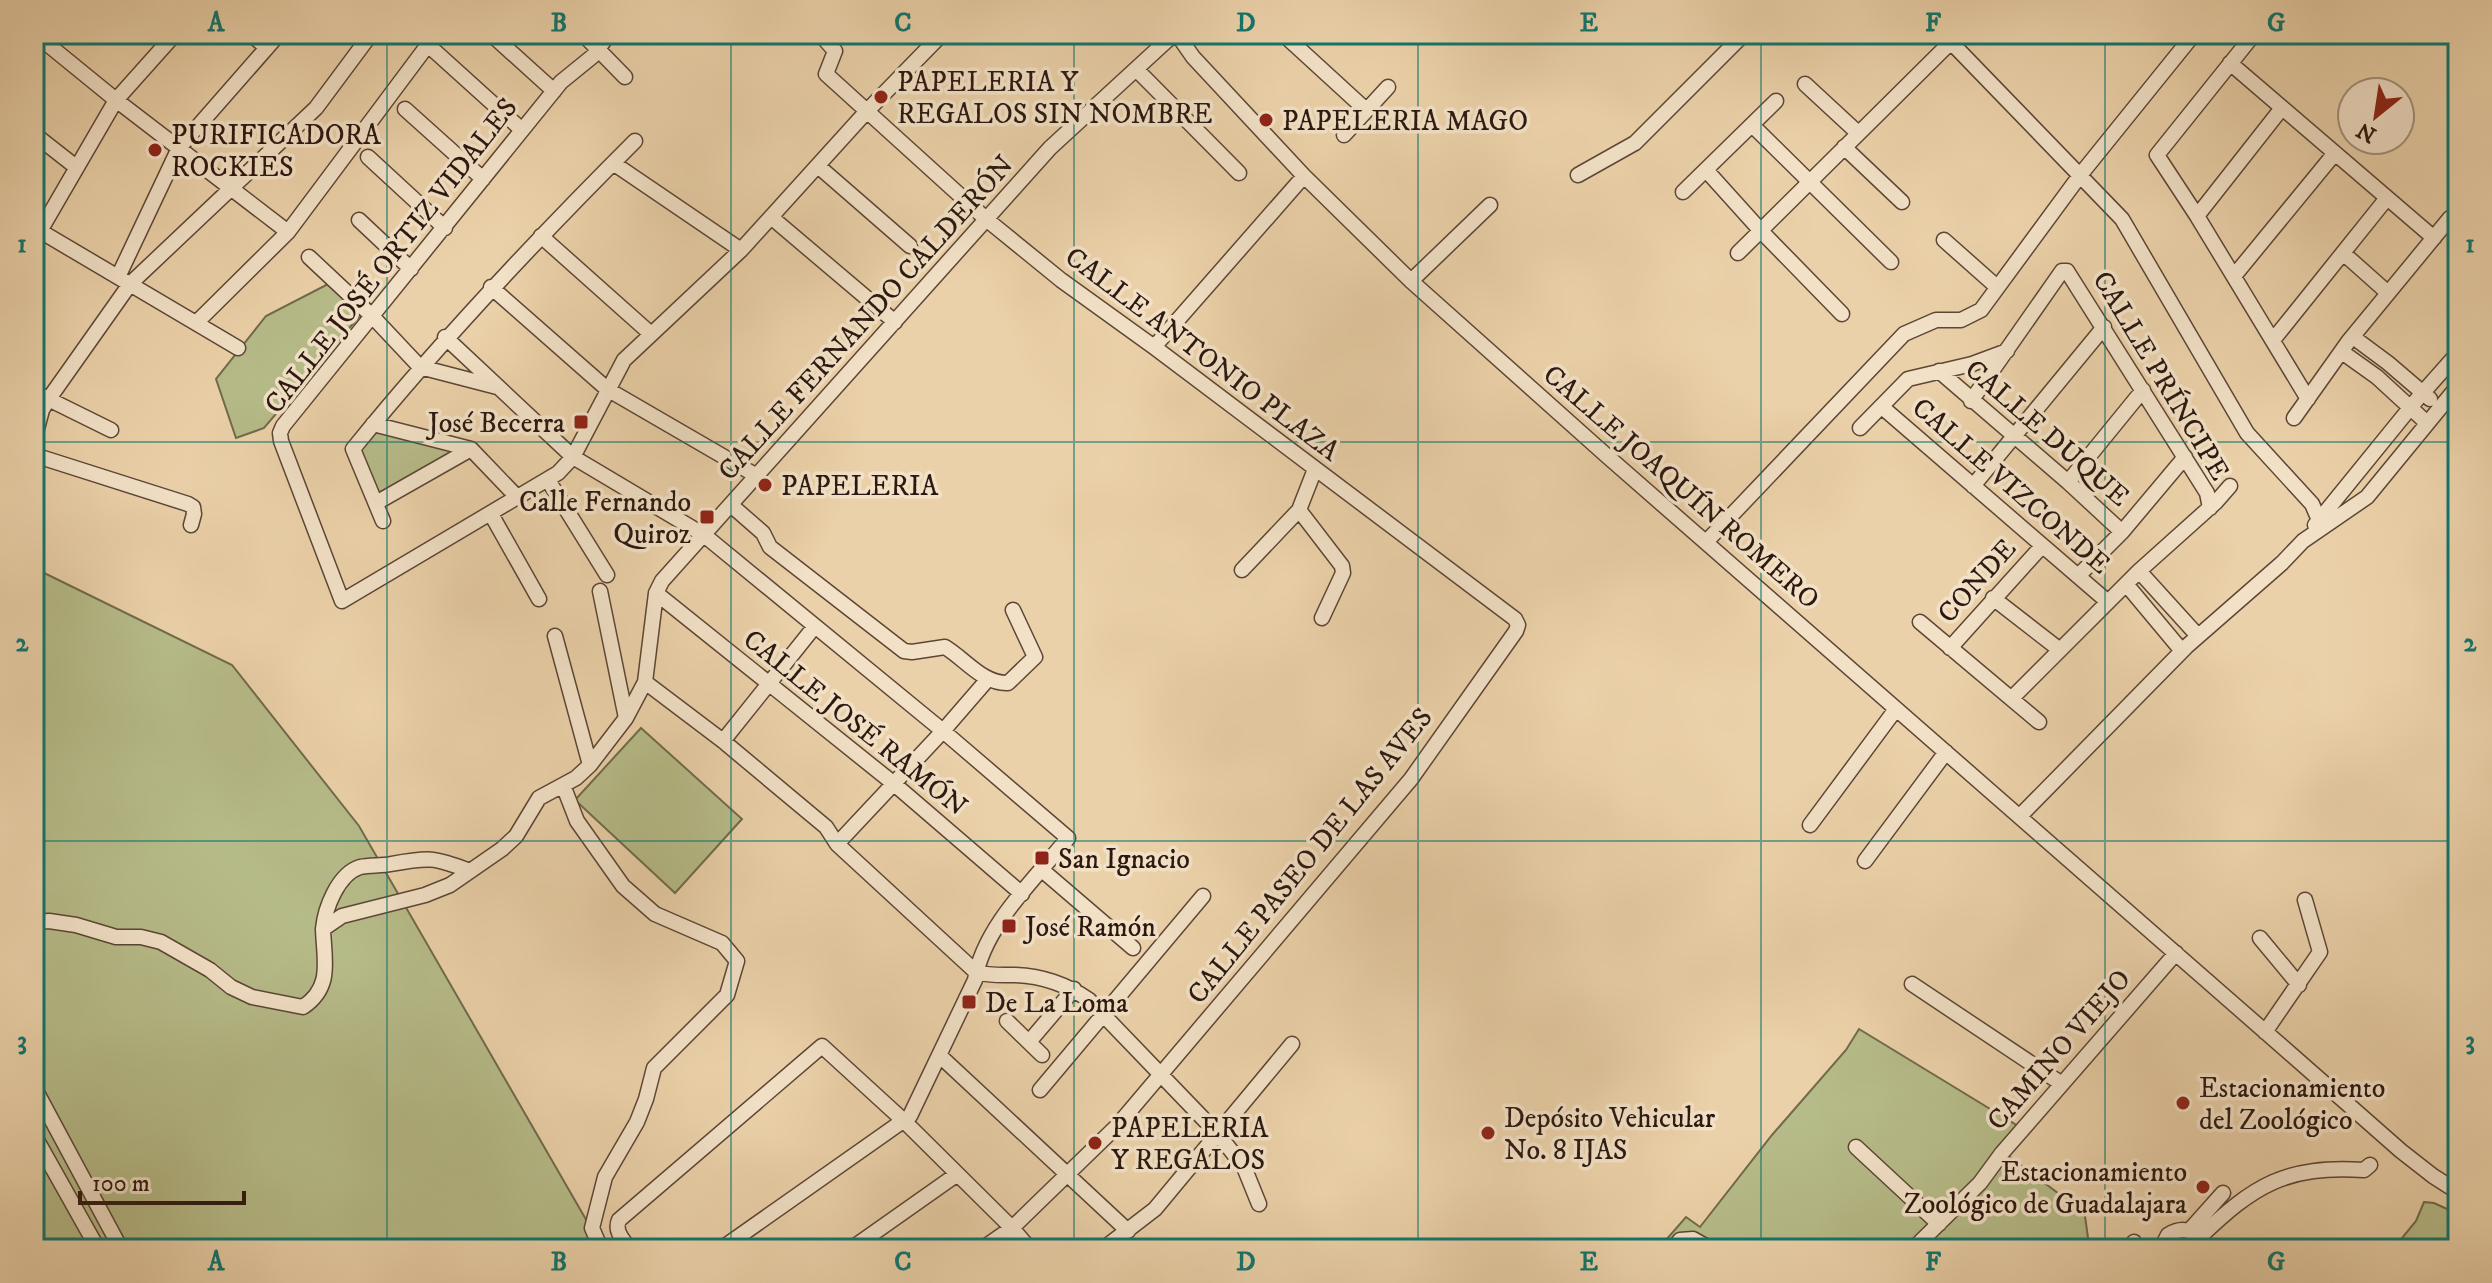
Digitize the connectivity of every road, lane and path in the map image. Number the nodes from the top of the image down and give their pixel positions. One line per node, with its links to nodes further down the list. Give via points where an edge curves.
1 (35, 34): 26 (street)
2 (175, 34): 26 (street)
3 (251, 34): 18 (street)
4 (279, 34): 18 (street)
5 (371, 34): 52 (street, via 316,108)
6 (491, 34): 25 (street)
7 (583, 34): 19 (street)
8 (609, 34): 19 (street, CALLE JOSÉ ORTIZ VIDALES)
9 (820, 34): 31 (street, CALLE ANTONIO PLAZA, via 835,51 826,74)
10 (942, 34): 31 (street)
11 (1176, 34): 21 (street, CALLE FERNANDO CALDERÓN); 49 (street, CALLE JOAQUÍN ROMERO)
12 (1283, 34): 30 (street)
13 (1744, 34): 48 (street, via 1635,143)
14 (2194, 34): 47 (street)
15 (1951, 37): 34 (street); 47 (street)
16 (432, 39): 33 (street); 65 (street)
17 (2250, 39): 20 (street)
18 (267, 48): 39 (street)
19 (597, 50): 22 (street); 25 (street, CALLE JOSÉ ORTIZ VIDALES)
20 (2230, 63): 28 (street); 57 (street, via 2157,155)
21 (1136, 69): 46 (street); 60 (street, CALLE FERNANDO CALDERÓN, via 1050,148)
22 (625, 77)
23 (1805, 84): 34 (street)
24 (1388, 87): 30 (street)
25 (554, 91): 33 (street, CALLE JOSÉ ORTIZ VIDALES)
26 (116, 100): 39 (street); 44 (street)
27 (1776, 101): 32 (street)
28 (2282, 108): 40 (street); 57 (street)
29 (405, 109): 50 (street)
30 (1366, 110): 36 (street)
31 (867, 111): 43 (street); 60 (street, CALLE ANTONIO PLAZA)
32 (1752, 125): 45 (street); 51 (street)
33 (522, 130): 50 (street, CALLE JOSÉ ORTIZ VIDALES)
34 (1858, 133): 38 (street)
35 (34, 134): 44 (street)
36 (1344, 135)
37 (635, 141): 42 (street)
38 (1844, 147): 51 (street); 55 (street)
39 (179, 148): 52 (street); 78 (street)
40 (2335, 153): 54 (street); 76 (street)
41 (368, 157): 62 (street)
42 (613, 163): 66 (street); 70 (street)
43 (818, 166): 58 (street); 69 (street)
44 (76, 167): 63 (street)
45 (1706, 170): 53 (street); 64 (street)
46 (1239, 173)
47 (2081, 174): 80 (street); 135 (street, via 2122,219 2247,433 2312,504)
48 (1578, 175)
49 (1304, 176): 77 (street, CALLE JOAQUÍN ROMERO); 91 (street)
50 (483, 179): 62 (street, CALLE JOSÉ ORTIZ VIDALES)
51 (1809, 182): 64 (street); 74 (street)
52 (233, 189): 65 (street); 78 (street)
53 (1683, 192)
54 (2387, 198): 67 (street); 72 (street)
55 (1902, 202)
56 (1490, 205): 77 (street)
57 (2197, 216): 76 (street)
58 (771, 217): 70 (street); 84 (street)
59 (2450, 218): 67 (street)
60 (986, 219): 84 (street, CALLE FERNANDO CALDERÓN); 91 (street, CALLE ANTONIO PLAZA)
61 (360, 220): 75 (street)
62 (445, 228): 75 (street, CALLE JOSÉ ORTIZ VIDALES)
63 (37, 230): 78 (street)
64 (1761, 231): 71 (street); 82 (street)
65 (288, 232): 85 (street)
66 (541, 236): 79 (street); 87 (street)
67 (2434, 238): 81 (street)
68 (1944, 240): 80 (street)
69 (910, 246)
70 (741, 250): 87 (street)
71 (1738, 253)
72 (2343, 253): 81 (street); 90 (street)
73 (309, 257): 83 (street)
74 (1891, 262)
75 (411, 269): 83 (street, CALLE JOSÉ ORTIZ VIDALES)
76 (2234, 276): 90 (street)
77 (1411, 281): 139 (street, CALLE JOAQUÍN ROMERO)
78 (128, 283): 85 (street); 105 (street)
79 (491, 287): 88 (street); 102 (street)
80 (1997, 287): 139 (street, via 1981,310 1904,334)
81 (2388, 293): 89 (street)
82 (1842, 314)
83 (372, 316): 97 (street); 133 (street, CALLE JOSÉ ORTIZ VIDALES, via 280,433 342,601)
84 (895, 322): 123 (street, CALLE FERNANDO CALDERÓN)
85 (196, 323): 92 (street)
86 (2104, 327): 93 (street, CALLE PRÍNCIPE, via 2062,271); 103 (street, CALLE PRÍNCIPE); 116 (street)
87 (651, 334): 102 (street, via 624,360)
88 (445, 337): 97 (street); 101 (street)
89 (2353, 337): 94 (street); 96 (street)
90 (2273, 340): 106 (street)
91 (1154, 347): 122 (street, CALLE ANTONIO PLAZA)
92 (238, 348)
93 (2007, 351): 98 (street); 107 (street)
94 (2342, 352): 99 (street); 106 (street)
95 (2458, 353): 104 (street)
96 (2388, 363): 99 (street); 104 (street)
97 (420, 367): 101 (street); 113 (street)
98 (1939, 371): 107 (street, CALLE DUQUE); 108 (street, via 1908,379)
99 (2377, 377): 109 (street)
100 (2458, 386): 110 (street)
101 (499, 387): 120 (street)
102 (607, 389): 120 (street); 123 (street)
103 (2143, 390): 121 (street, CALLE PRÍNCIPE); 125 (street)
104 (2423, 393): 109 (street); 110 (street)
105 (41, 396): 115 (street); 117 (street)
106 (2308, 399): 111 (street)
107 (1971, 401): 116 (street, CALLE DUQUE)
108 (1882, 407): 114 (street); 126 (street, CALLE VIZCONDE)
109 (2411, 407): 112 (street); 135 (street)
110 (2439, 408): 112 (street)
111 (2294, 418)
112 (2427, 423): 135 (street, via 2367,497)
113 (373, 424): 118 (street); 129 (street, via 353,449)
114 (1860, 428)
115 (111, 430)
116 (2015, 436): 125 (street, CALLE DUQUE); 126 (street)
117 (34, 440)
118 (471, 449): 128 (street); 129 (street)
119 (34, 455): 136 (street, via 188,504 193,507)
120 (573, 457): 124 (street); 138 (street)
121 (2185, 457): 131 (street, CALLE PRÍNCIPE); 137 (street)
122 (1315, 469): 132 (street); 155 (street, CALLE ANTONIO PLAZA)
123 (757, 476): 130 (street, CALLE FERNANDO CALDERÓN)
124 (548, 480): 128 (street); 143 (street)
125 (2068, 482): 137 (street, CALLE DUQUE)
126 (1973, 486): 140 (street, CALLE VIZCONDE)
127 (2230, 486): 131 (street)
128 (518, 498): 133 (street)
129 (376, 503): 134 (street)
130 (731, 505): 138 (street, CALLE FERNANDO CALDERÓN); 163 (street, via 763,533 770,547 904,651 945,647)
131 (2210, 508): 142 (street)
132 (1299, 510): 141 (street); 153 (street, via 1342,566)
133 (491, 514): 149 (street)
134 (383, 521)
135 (2320, 523): 159 (street)
136 (191, 525)
137 (2122, 532): 144 (street)
138 (704, 535): 147 (street, CALLE FERNANDO CALDERÓN); 156 (street)
139 (1707, 541): 167 (street, CALLE JOAQUÍN ROMERO)
140 (2042, 546): 144 (street, CALLE VIZCONDE); 148 (street, CONDE)
141 (1242, 570)
142 (2139, 571): 145 (street); 152 (street)
143 (607, 575)
144 (2078, 576): 150 (street, CALLE VIZCONDE)
145 (2126, 584): 150 (street); 157 (street)
146 (600, 591): 168 (street)
147 (656, 593): 164 (street); 165 (street, CALLE JOSÉ RAMÓN)
148 (1993, 598): 160 (street, CONDE); 161 (street)
149 (539, 599)
150 (2108, 602): 161 (street)
151 (1013, 610): 163 (street, via 1035,657 1008,683)
152 (2177, 613): 157 (street); 159 (street)
153 (1322, 618)
154 (1920, 622): 160 (street)
155 (1518, 625): 201 (street, CALLE PASEO DE LAS AVES, via 1411,779)
156 (815, 626): 165 (street); 170 (street)
157 (2161, 626): 162 (street)
158 (555, 636): 173 (street)
159 (2198, 636): 162 (street)
160 (1950, 648): 166 (street)
161 (2060, 650): 166 (street)
162 (2182, 651): 176 (street)
163 (988, 679): 170 (street)
164 (645, 682): 168 (street); 171 (street)
165 (769, 685): 171 (street); 174 (street, CALLE JOSÉ RAMÓN)
166 (2012, 698): 169 (street)
167 (1896, 709): 172 (street, CALLE JOAQUÍN ROMERO); 177 (street)
168 (626, 718): 173 (street)
169 (2039, 722)
170 (943, 731): 174 (street); 180 (street, via 1068,838)
171 (723, 741): 178 (street, via 826,827)
172 (1946, 752): 176 (street, CALLE JOAQUÍN ROMERO); 179 (street)
173 (590, 765): 175 (street)
174 (893, 783): 178 (street); 182 (street, CALLE JOSÉ RAMÓN)
175 (563, 785): 181 (street, via 539,798 516,836); 221 (street, via 577,821 623,886 655,914 722,943 737,961 727,995 654,1068 637,1122 605,1177 592,1228)
176 (2020, 816): 189 (street, CALLE JOAQUÍN ROMERO)
177 (1810, 825)
178 (837, 844): 190 (street)
179 (1865, 861)
180 (1042, 870): 182 (street); 188 (street)
181 (470, 871): 186 (street, via 425,895 342,916); 186 (street, via 440,859 358,868 331,900)
182 (1022, 894): 190 (street, via 991,933)
183 (1203, 896): 194 (street)
184 (2305, 900): 192 (street, via 2320,952)
185 (34, 922): 186 (street, via 161,942 252,997 303,1007 316,999 325,982)
186 (323, 929)
187 (2260, 938): 192 (street)
188 (1133, 948)
189 (2176, 953): 196 (street, CALLE JOAQUÍN ROMERO); 202 (street, CAMINO VIEJO)
190 (976, 972): 193 (street, via 1033,976); 199 (street)
191 (1912, 984): 202 (street)
192 (2299, 985): 196 (street)
193 (1074, 989): 194 (street); 197 (street)
194 (1104, 1013): 201 (street); 204 (street)
195 (1007, 1021): 197 (street)
196 (2265, 1032): 212 (street, CALLE JOAQUÍN ROMERO, via 2401,1151)
197 (1029, 1042): 200 (street)
198 (1292, 1044): 206 (street)
199 (939, 1055): 205 (street); 211 (street)
200 (1042, 1055)
201 (1161, 1074): 206 (street); 211 (street, CALLE PASEO DE LAS AVES)
202 (2062, 1084): 215 (street, CAMINO VIEJO)
203 (34, 1087): 220 (street)
204 (1040, 1090)
205 (904, 1121): 210 (street); 222 (street, via 822,1046 619,1220 618,1233); 223 (street)
206 (1218, 1134): 214 (street, via 1244,1167); 217 (street, via 1155,1209)
207 (34, 1135): 219 (street)
208 (1856, 1147): 215 (street)
209 (2370, 1165): 218 (street, via 2364,1170 2294,1174 2266,1185 2233,1205)
210 (956, 1175): 216 (street); 224 (street)
211 (1068, 1176): 216 (street, CALLE PASEO DE LAS AVES); 217 (street)
212 (2458, 1192)
213 (2223, 1193): 218 (street)
214 (1259, 1204)
215 (1939, 1224): 230 (street, CAMINO VIEJO)
216 (1012, 1228): 225 (street, CALLE PASEO DE LAS AVES); 226 (street)
217 (1128, 1231): 227 (street)
218 (2198, 1239): 231 (street, via 2182,1230 2168,1235)
219 (98, 1249)
220 (121, 1249)
221 (601, 1249)
222 (630, 1249)
223 (721, 1249)
224 (851, 1249)
225 (982, 1249)
226 (1030, 1249)
227 (1103, 1249)
228 (1673, 1249): 229 (street, via 1680,1240 1693,1239)
229 (1711, 1249)
230 (1913, 1249)
231 (2161, 1249)

